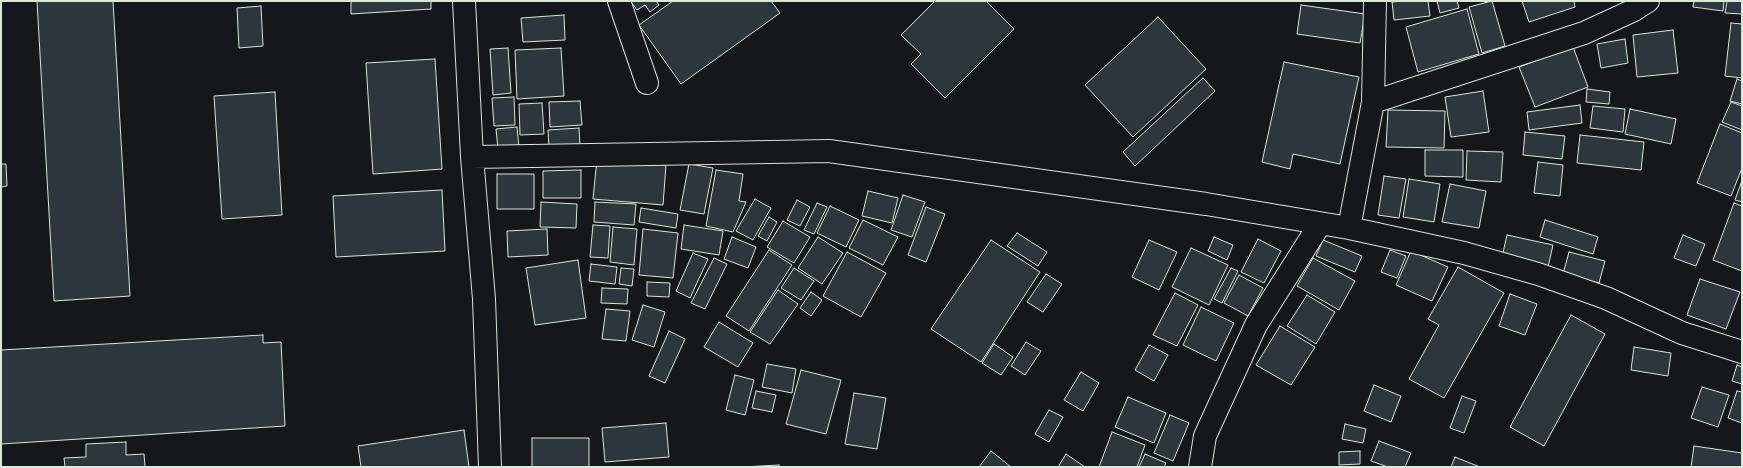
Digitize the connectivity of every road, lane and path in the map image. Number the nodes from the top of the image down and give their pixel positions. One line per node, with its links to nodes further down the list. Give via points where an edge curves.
1 (464, 1): 7 (street)
2 (619, 1): 5 (street)
3 (1375, 1): 6 (street)
4 (1648, 1): 6 (street, via 1584,33)
5 (647, 84)
6 (1373, 102): 9 (street)
7 (472, 157): 8 (street, via 829,151 1206,204); 11 (street, via 484,298)
8 (1320, 224): 9 (street); 12 (street, via 1256,325 1205,436)
9 (1349, 228): 10 (street, via 1464,253 1538,274 1606,298 1682,332)
10 (1742, 352)
11 (490, 467)
12 (1200, 467)

